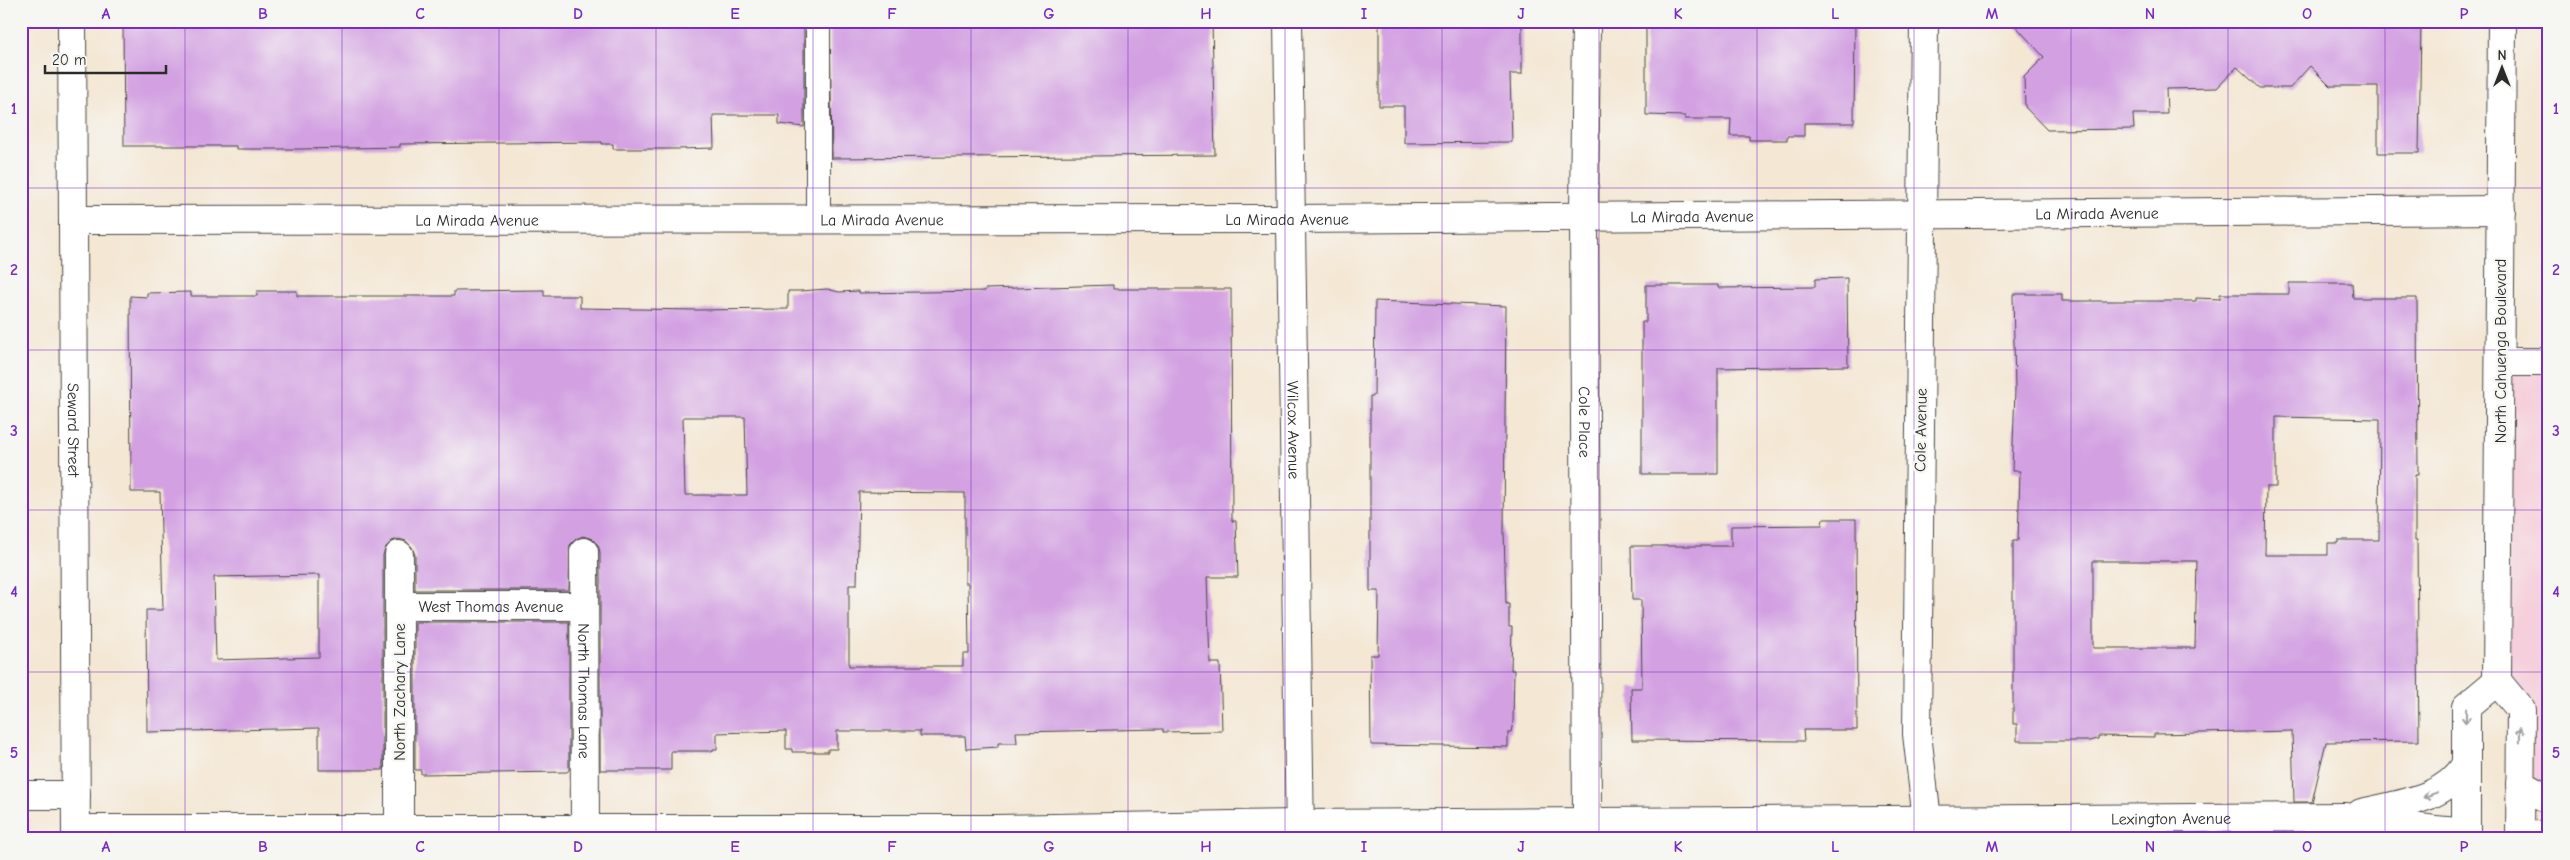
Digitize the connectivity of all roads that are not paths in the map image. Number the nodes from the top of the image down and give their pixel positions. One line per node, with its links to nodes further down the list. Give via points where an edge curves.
1 (72, 21): 12 (street, Seward Street)
2 (815, 21): 10 (lane, via 818,28)
3 (1288, 21): 11 (street, Wilcox Avenue)
4 (1586, 21): 9 (street, Cole Place)
5 (1924, 21): 8 (street, Cole Avenue)
6 (2502, 21): 7 (street, North Cahuenga Boulevard)
7 (2500, 210): 8 (street, La Mirada Avenue); 13 (street, North Cahuenga Boulevard)
8 (1921, 214): 9 (street, La Mirada Avenue); 29 (street, Cole Avenue, via 1917,734)
9 (1584, 215): 11 (street, La Mirada Avenue); 26 (street, Cole Place)
10 (818, 219): 11 (street, La Mirada Avenue); 12 (street, La Mirada Avenue)
11 (1290, 219): 30 (street, Wilcox Avenue)
12 (73, 220): 23 (street, Seward Street)
13 (2500, 362): 14 (street); 19 (street, North Cahuenga Boulevard)
14 (2549, 362)
15 (584, 552): 18 (street, North Thomas Lane)
16 (399, 554): 17 (street, North Zachary Lane)
17 (399, 606): 18 (street, West Thomas Avenue); 27 (street, North Zachary Lane)
18 (584, 606): 28 (street, North Thomas Lane)
19 (2497, 681): 20 (street, one-way to 20, via 2466,707); 21 (street, one-way to 19, via 2521,710)
20 (2466, 764): 25 (street, Lexington Avenue, one-way to 25, via 2459,776 2440,791); 35 (street)
21 (2520, 784): 24 (street); 36 (street)
22 (21, 795): 23 (street)
23 (76, 795): 31 (street, Seward Street)
24 (2549, 800)
25 (2345, 817): 29 (street, Lexington Avenue); 35 (street, Lexington Avenue)
26 (1588, 822): 29 (street, Lexington Avenue); 30 (street, Lexington Avenue)
27 (400, 829): 31 (street, Lexington Avenue); 32 (street, Lexington Avenue)
28 (585, 829): 32 (street, Lexington Avenue); 33 (street, Lexington Avenue)
29 (1928, 830)
30 (1300, 832): 33 (street, Lexington Avenue)
31 (76, 834)
32 (500, 834)
33 (997, 834)
34 (2549, 834): 36 (street)
35 (2466, 836)
36 (2520, 838)

